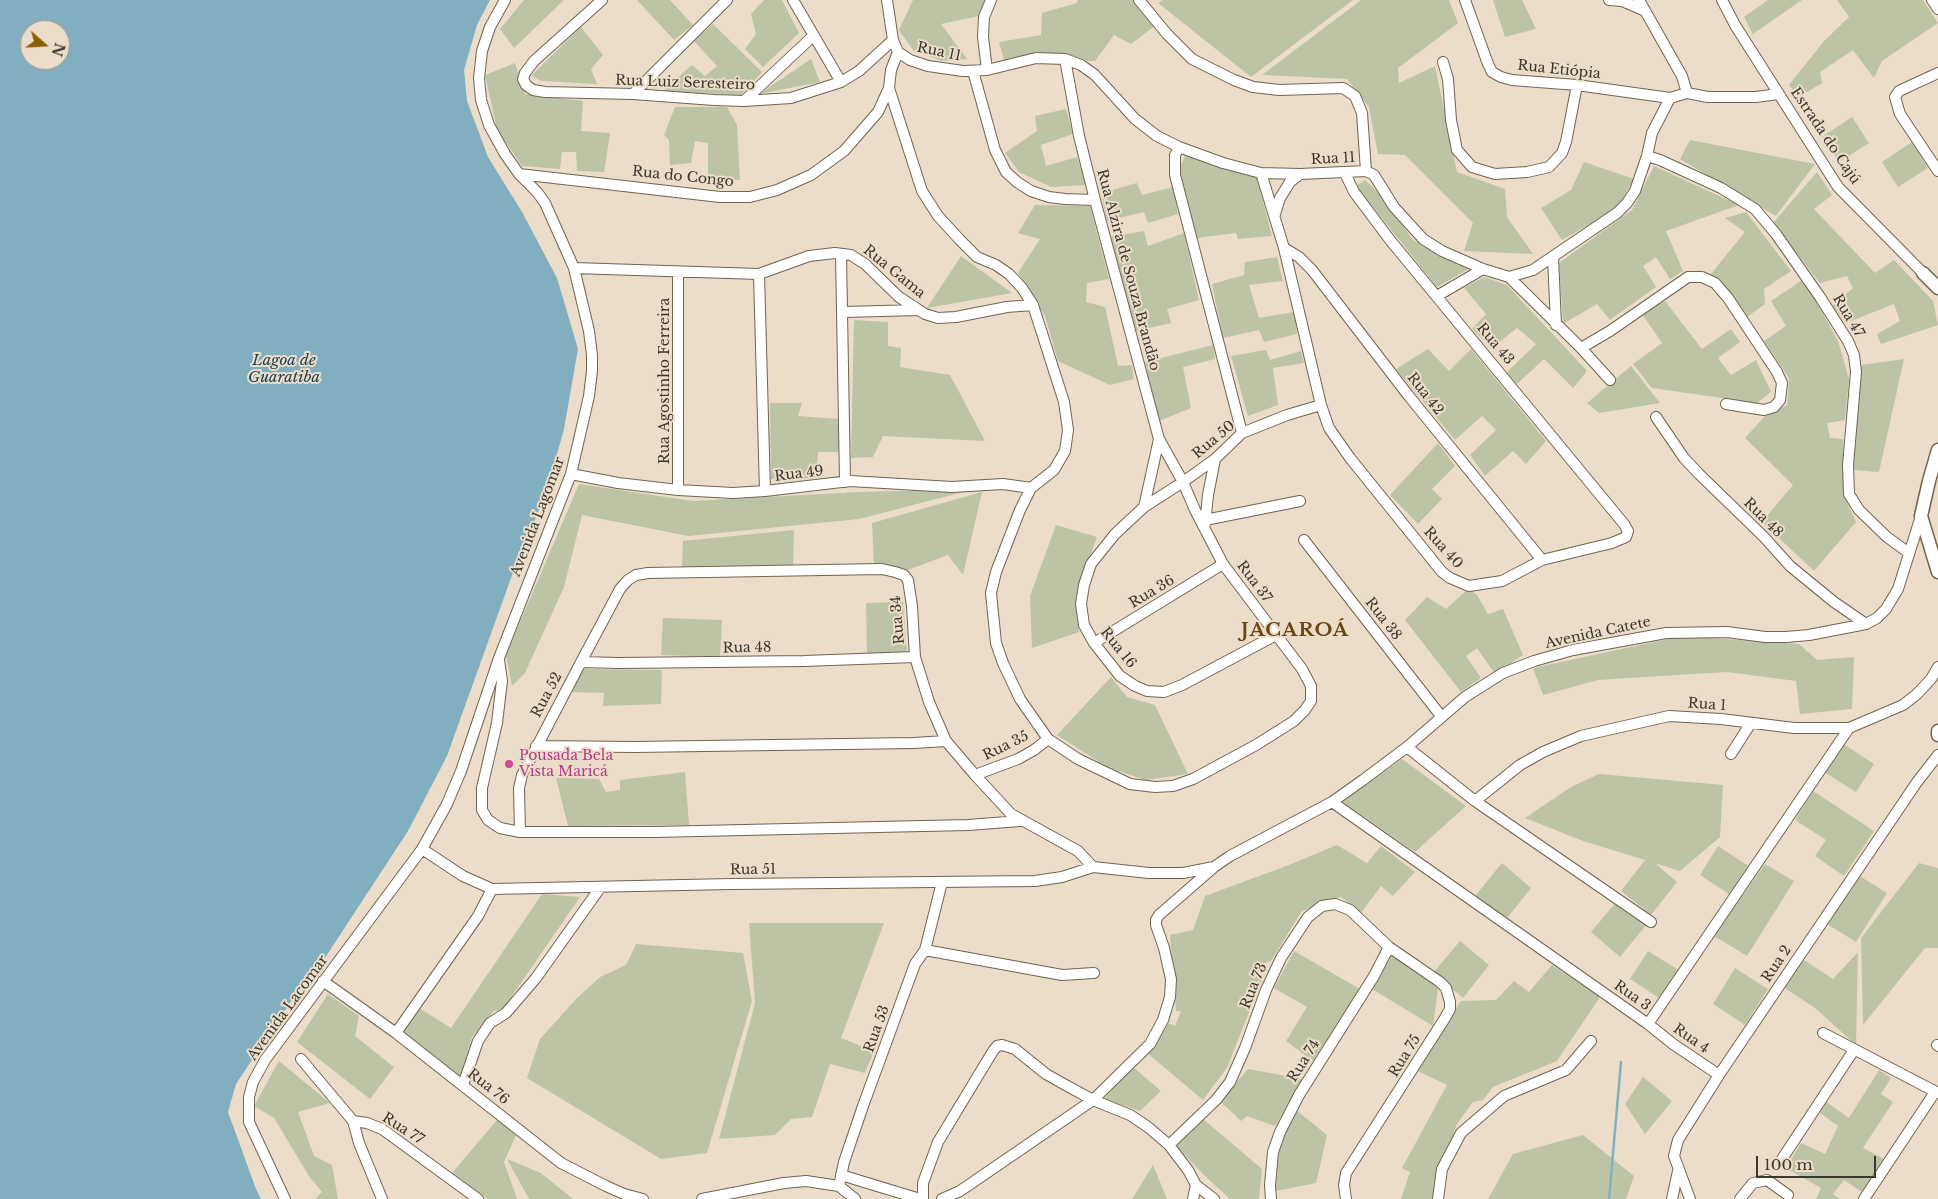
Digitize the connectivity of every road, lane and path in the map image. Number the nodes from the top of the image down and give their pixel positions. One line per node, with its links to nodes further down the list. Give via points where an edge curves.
1 (505, 0): 38 (street, Avenida Lagomar, via 490,26 482,50 479,78 481,100 489,125)
2 (602, 0): 28 (street, Rua Luiz Seresteiro, via 534,61 523,79 533,90 545,92)
3 (727, 0): 28 (street)
4 (793, 0): 16 (street)
5 (887, 0): 17 (street, Rua 11)
6 (991, 0): 21 (street, via 984,16)
7 (1139, 0): 34 (street, via 1192,59 1234,80 1253,87 1279,90 1344,88 1355,96 1362,113)
8 (1465, 0): 25 (street, Rua Etiópia, via 1492,72 1512,80)
9 (1609, 0): 13 (street)
10 (1638, 0): 15 (street)
11 (1722, 0): 29 (street, Estrada do Cajú)
12 (1932, 0): 14 (street)
13 (1622, 1): 15 (street)
14 (1938, 9)
15 (1643, 10): 27 (street, via 1682,76)
16 (814, 36): 24 (street); 31 (street)
17 (893, 40): 18 (street, Rua 11); 24 (street, Rua Luiz Seresteiro, via 859,71)
18 (898, 52): 22 (street, Rua 11, via 928,66); 26 (street, Rua do Congo)
19 (1065, 59): 21 (street, Rua 11, via 1036,58); 32 (street, Rua 11, via 1081,64 1135,119 1157,136); 40 (street, Rua Alzira de Souza Brandão)
20 (1443, 62): 25 (street, via 1457,150 1472,167 1496,174 1549,167 1562,153)
21 (987, 70): 22 (street, Rua 11)
22 (973, 71): 40 (street, via 995,150 1006,172 1031,191 1049,197)
23 (1938, 73): 35 (street, via 1896,93 1895,100 1900,114)
24 (841, 82): 31 (street, Rua Luiz Seresteiro, via 791,98)
25 (1577, 85): 30 (street, Rua Etiópia)
26 (889, 88): 38 (street, Rua do Congo, via 878,112 844,151 811,174 777,190 750,197 720,197); 55 (street, via 922,191 931,206 977,257 1010,274)
27 (1687, 93): 29 (street, via 1708,97); 30 (street)
28 (633, 94): 31 (street, Rua Luiz Seresteiro)
29 (1778, 94): 48 (street, Estrada do Cajú, via 1838,187)
30 (1670, 98): 33 (street, via 1652,133)
31 (744, 101)
32 (1179, 147): 36 (street, Rua 11); 64 (street, via 1175,155 1175,175)
33 (1647, 156): 44 (street, via 1635,191 1627,203); 80 (street, Rua 47, via 1722,188 1755,209 1820,296 1854,355 1856,372 1848,465 1849,494 1859,510 1887,538)
34 (1366, 171): 37 (street, Rua 11); 46 (street, Rua 11, via 1374,175 1394,207 1423,239 1442,252)
35 (1938, 171)
36 (1261, 173): 39 (street, Rua 11); 41 (street, Rua 40)
37 (1345, 173): 39 (street, Rua 11); 54 (street, Rua 43, via 1359,199)
38 (519, 174): 45 (street, Avenida Lagomar, via 545,203)
39 (1300, 174): 41 (street, via 1290,182 1280,198)
40 (1095, 200): 65 (street, Rua Alzira de Souza Brandão)
41 (1275, 214): 42 (street, Rua 40)
42 (1284, 248): 62 (street, Rua 40); 81 (street, Rua 42, via 1312,270)
43 (841, 254): 49 (street, Rua Gama, via 809,256); 56 (street, Rua Gama, via 865,264 899,297); 57 (street)
44 (1553, 257): 51 (street, via 1533,270); 58 (street)
45 (574, 268): 47 (street, Rua Gama); 68 (street, Avenida Lagomar, via 589,331 592,371)
46 (1483, 269): 51 (street, Rua 11); 54 (street)
47 (678, 272): 49 (street, Rua Gama); 72 (street, Rua Agostinho Ferreira)
48 (1923, 273): 50 (main road); 53 (main road, Estrada do Cajú)
49 (759, 274): 73 (street)
50 (1938, 276)
51 (1509, 277): 58 (street)
52 (1938, 280): 53 (main road, Estrada do Cajú)
53 (1938, 287)
54 (1437, 296): 78 (street, Rua 43)
55 (1033, 305): 56 (street, Rua Gama, via 938,318); 71 (street, via 1064,402 1068,430 1065,451 1054,470)
56 (919, 310): 57 (street)
57 (844, 312): 69 (street)
58 (1556, 325): 59 (street)
59 (1581, 348): 60 (street); 61 (street, via 1688,277 1702,277 1715,283 1728,298 1782,383 1780,400 1774,407 1764,410)
60 (1610, 380)
61 (1726, 404)
62 (1321, 405): 64 (street, Rua 50, via 1287,414); 81 (street, Rua 40, via 1335,438 1436,565 1450,578 1469,586 1502,581)
63 (1656, 417): 85 (street, Rua 48, via 1684,458 1790,566)
64 (1242, 433): 67 (street, Rua 50)
65 (1160, 439): 70 (street, Rua Alzira de Souza Brandão); 75 (street)
66 (1938, 450): 76 (main road)
67 (1216, 458): 70 (street, Rua 50); 77 (street)
68 (571, 474): 72 (street, Rua 49); 89 (street, Avenida Lagomar)
69 (845, 482): 71 (street, Rua 49, via 952,487 1002,484); 73 (street, Rua 49)
70 (1183, 482): 75 (street, Rua 16); 77 (street, Rua 37)
71 (1031, 488): 97 (street, via 996,572 992,592 996,643 1020,699)
72 (678, 490): 73 (street, Rua 49)
73 (765, 492)
74 (1300, 501): 77 (street)
75 (1144, 507): 87 (street, Rua 16, via 1115,534 1091,564 1081,604 1084,625)
76 (1921, 516): 80 (street, Avenida Catete); 83 (main road)
77 (1205, 524): 82 (street, Rua 37)
78 (1628, 531): 81 (street, Rua 40, via 1621,540)
79 (1304, 540): 92 (street, Rua 38)
80 (1909, 553): 85 (street, Avenida Catete, via 1892,602 1877,618)
81 (1542, 560)
82 (1223, 564): 86 (street, Rua 37); 87 (street, Rua 36)
83 (1938, 572)
84 (628, 580): 88 (street, Rua 34, via 648,573 882,569 895,572 908,580); 90 (street, Rua 52)
85 (1866, 624): 92 (street, Avenida Catete, via 1786,637 1727,632 1666,633 1573,650 1503,673)
86 (1276, 635): 87 (street, Rua 16, via 1164,692 1147,691 1120,676); 97 (street, Rua 37, via 1307,676 1311,701 1294,721 1193,779 1173,786 1130,784 1078,759)
87 (1094, 643)
88 (915, 657): 90 (street, Rua 48); 98 (street, Rua 34)
89 (499, 658): 107 (street, via 502,681 497,723 482,788 482,810 488,820 500,828); 108 (street, Avenida Lagomar, via 448,804)
90 (580, 662): 99 (street, Rua 52)
91 (1938, 667): 94 (street, Rua 1, via 1931,679 1903,705)
92 (1441, 716): 100 (street, Avenida Catete)
93 (1752, 722): 94 (street, Rua 1, via 1794,728); 101 (street); 104 (street, Rua 1, via 1669,716 1581,736 1520,765)
94 (1849, 728): 119 (street, Rua 3)
95 (1938, 731): 96 (main road)
96 (1938, 735)
97 (1048, 739): 103 (street, Rua 35, via 1018,759)
98 (946, 741): 99 (street); 103 (street, Rua 34)
99 (536, 746): 107 (street, Rua 52, via 519,788)
100 (1407, 746): 104 (street); 105 (street, Avenida Catete)
101 (1731, 754)
102 (1938, 755): 125 (street, Rua 2)
103 (975, 775): 106 (street, Rua 34)
104 (1475, 801): 114 (street)
105 (1332, 802): 110 (street, Avenida Catete); 119 (street, Rua 3)
106 (1020, 821): 107 (street, via 654,832); 109 (street, Rua 34, via 1078,851)
107 (520, 832)
108 (422, 849): 113 (street, Rua 51, via 463,876); 118 (street, Avenida Lacomar)
109 (1093, 866): 110 (street, Avenida Catete, via 1169,874); 111 (street, Rua 51, via 1062,877 1034,881)
110 (1214, 867): 128 (street, via 1159,914 1156,925 1170,980 1170,997 1163,1020 1150,1044)
111 (942, 882): 112 (street, Rua 51); 116 (street, Rua 53)
112 (600, 888): 113 (street, Rua 51); 126 (street, via 536,978 506,1013 490,1023 478,1041)
113 (492, 889): 120 (street, via 478,916)
114 (1651, 922)
115 (1389, 947): 130 (street, Rua 73, via 1350,910 1335,904 1322,906 1308,917 1281,958 1230,1082); 147 (street, Rua 74, via 1280,1132 1273,1152); 148 (street, Rua 75, via 1446,988 1450,1009 1346,1173)
116 (925, 950): 117 (street, via 1062,975); 133 (street, Rua 53, via 915,964)
117 (1094, 973)
118 (323, 981): 120 (street, Rua 76); 137 (street, Avenida Lacomar, via 265,1060 249,1097 249,1122)
119 (1648, 1024): 125 (street, Rua 4)
120 (396, 1033): 126 (street, Rua 76)
121 (1823, 1033): 123 (street)
122 (1591, 1040): 149 (street, via 1566,1070 1504,1096 1461,1133 1442,1169)
123 (1854, 1050): 127 (street); 131 (street)
124 (301, 1059): 129 (street)
125 (1719, 1075): 132 (street, Rua 2, via 1678,1140 1674,1156)
126 (464, 1085): 140 (street, Rua 76, via 560,1163 624,1194)
127 (1937, 1093): 153 (street)
128 (1093, 1100): 130 (street, via 1130,1115); 143 (street, via 1046,1074 1015,1049 997,1046 938,1142 923,1183); 144 (street, via 960,1191)
129 (353, 1122): 138 (street); 139 (street, Rua 77, via 382,1129)
130 (1169, 1145): 134 (street)
131 (1782, 1159)
132 (1678, 1171): 150 (street); 151 (street, Rua 2)
133 (841, 1175): 135 (street, Rua 53); 143 (street)
134 (1196, 1185): 145 (street); 146 (street)
135 (839, 1186): 141 (street, via 806,1181 784,1183); 142 (street)
136 (1788, 1195): 152 (street, via 1767,1180 1753,1183)
137 (285, 1199)
138 (382, 1199)
139 (478, 1199)
140 (643, 1199)
141 (702, 1199)
142 (855, 1199)
143 (921, 1199)
144 (942, 1199)
145 (1193, 1199)
146 (1214, 1199)
147 (1271, 1199)
148 (1346, 1199)
149 (1438, 1199)
150 (1672, 1199)
151 (1690, 1199)
152 (1740, 1199)
153 (1864, 1199)

